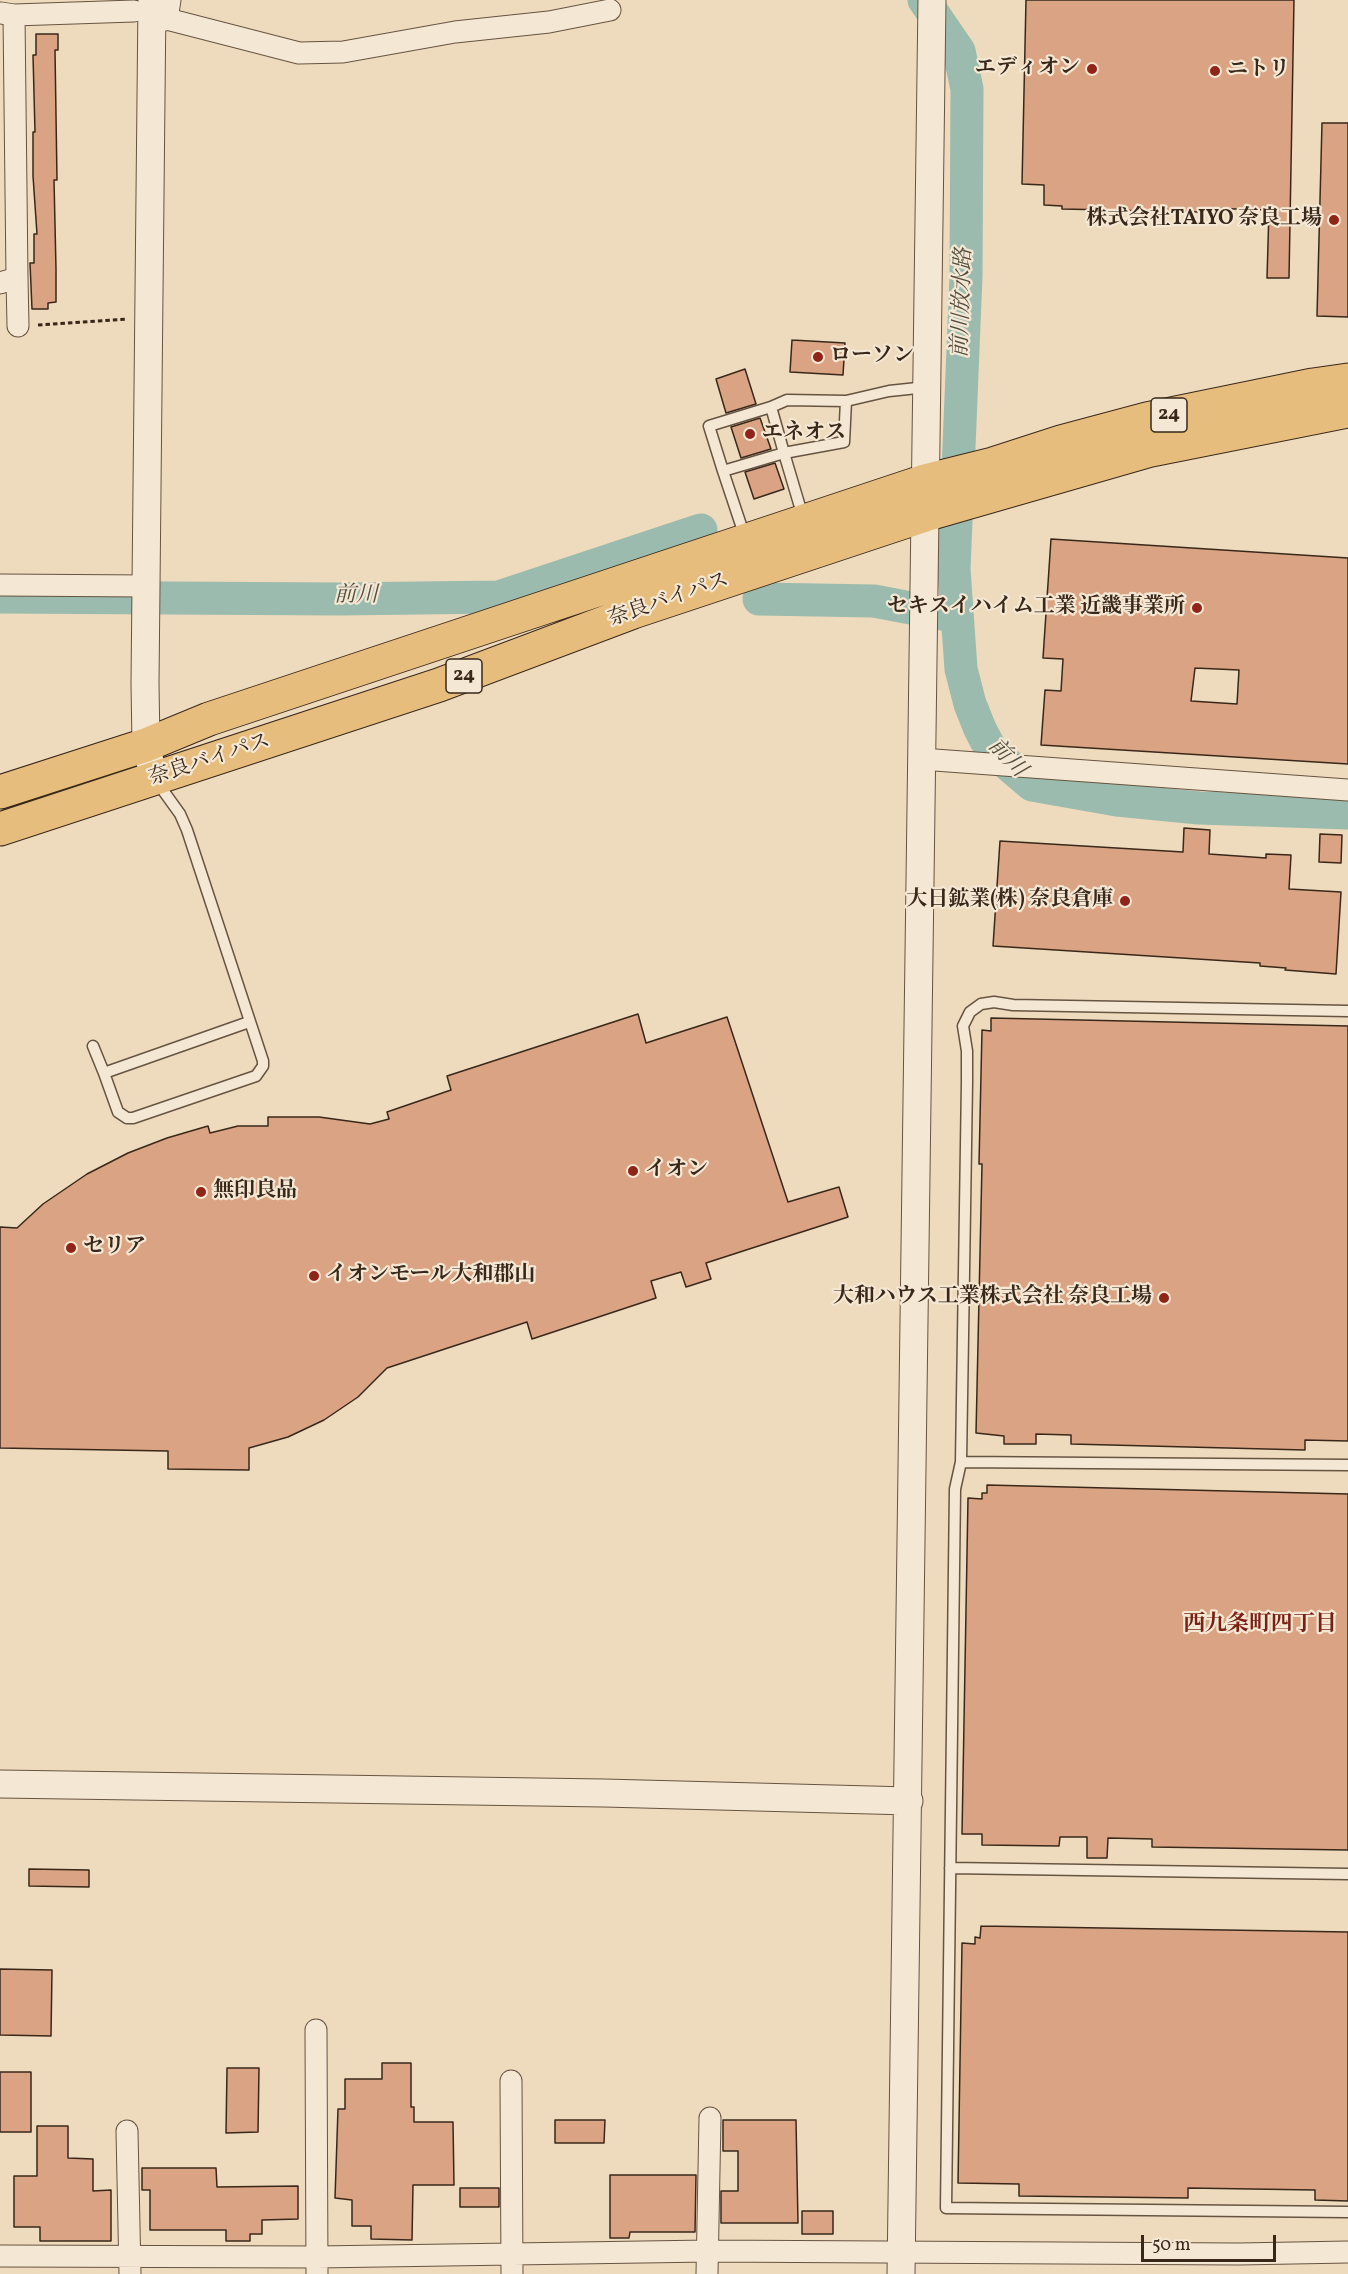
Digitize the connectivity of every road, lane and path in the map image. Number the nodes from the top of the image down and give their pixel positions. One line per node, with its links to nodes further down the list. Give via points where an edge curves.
1 (932, 0): 9 (street)
2 (151, 9): 3 (street, via 299,53 343,52); 4 (street); 6 (street)
3 (610, 10)
4 (7, 14): 5 (street)
5 (9, 280): 7 (street)
6 (149, 319): 7 (path); 21 (street)
7 (18, 326)
8 (1348, 380): 16 (highway, 奈良バイパス / 24, via 1147,419 1061,442)
9 (927, 387): 10 (lane); 15 (street)
10 (846, 401): 11 (lane, via 787,400); 13 (lane, via 844,442)
11 (771, 407): 13 (lane); 14 (lane, via 709,426)
12 (1348, 411): 16 (highway, 奈良バイパス / 24, via 1151,450 1066,476)
13 (784, 453): 14 (lane); 18 (lane)
14 (723, 471): 19 (lane)
15 (937, 478): 16 (highway, 奈良バイパス / 24); 17 (street); 18 (highway, 奈良バイパス / 24)
16 (995, 478): 17 (highway, 奈良バイパス / 24)
17 (938, 511): 23 (street); 24 (highway, 奈良バイパス / 24, via 633,612 439,685)
18 (805, 521): 19 (highway, 奈良バイパス / 24)
19 (746, 541): 22 (highway, 奈良バイパス / 24, via 208,719)
20 (0, 585): 21 (street)
21 (146, 598): 22 (street)
22 (146, 745): 24 (street); 26 (highway, 奈良バイパス / 24)
23 (921, 759): 25 (street); 35 (street)
24 (154, 778): 27 (highway, 奈良バイパス / 24); 29 (lane, via 187,830)
25 (1348, 790)
26 (0, 792)
27 (0, 829)
28 (1348, 1011): 32 (lane, via 994,1002 981,1004 970,1012 963,1026 968,1082)
29 (249, 1022): 31 (lane); 31 (lane, via 263,1061 256,1076 127,1118 118,1112)
30 (93, 1046): 31 (lane)
31 (104, 1073)
32 (961, 1462): 33 (lane); 36 (lane, via 955,1489)
33 (1348, 1465)
34 (0, 1784): 35 (street)
35 (909, 1801): 46 (street)
36 (950, 1868): 37 (lane); 42 (lane, via 946,2208)
37 (1348, 1874)
38 (316, 2030): 49 (street)
39 (511, 2081): 47 (street)
40 (710, 2118): 43 (street)
41 (127, 2131): 48 (street)
42 (1348, 2212)
43 (708, 2251): 46 (street); 47 (street); 50 (street)
44 (1348, 2252): 46 (street)
45 (0, 2256): 48 (street)
46 (901, 2263)
47 (512, 2264): 49 (street)
48 (130, 2265): 49 (street)
49 (317, 2265)
50 (707, 2274)

